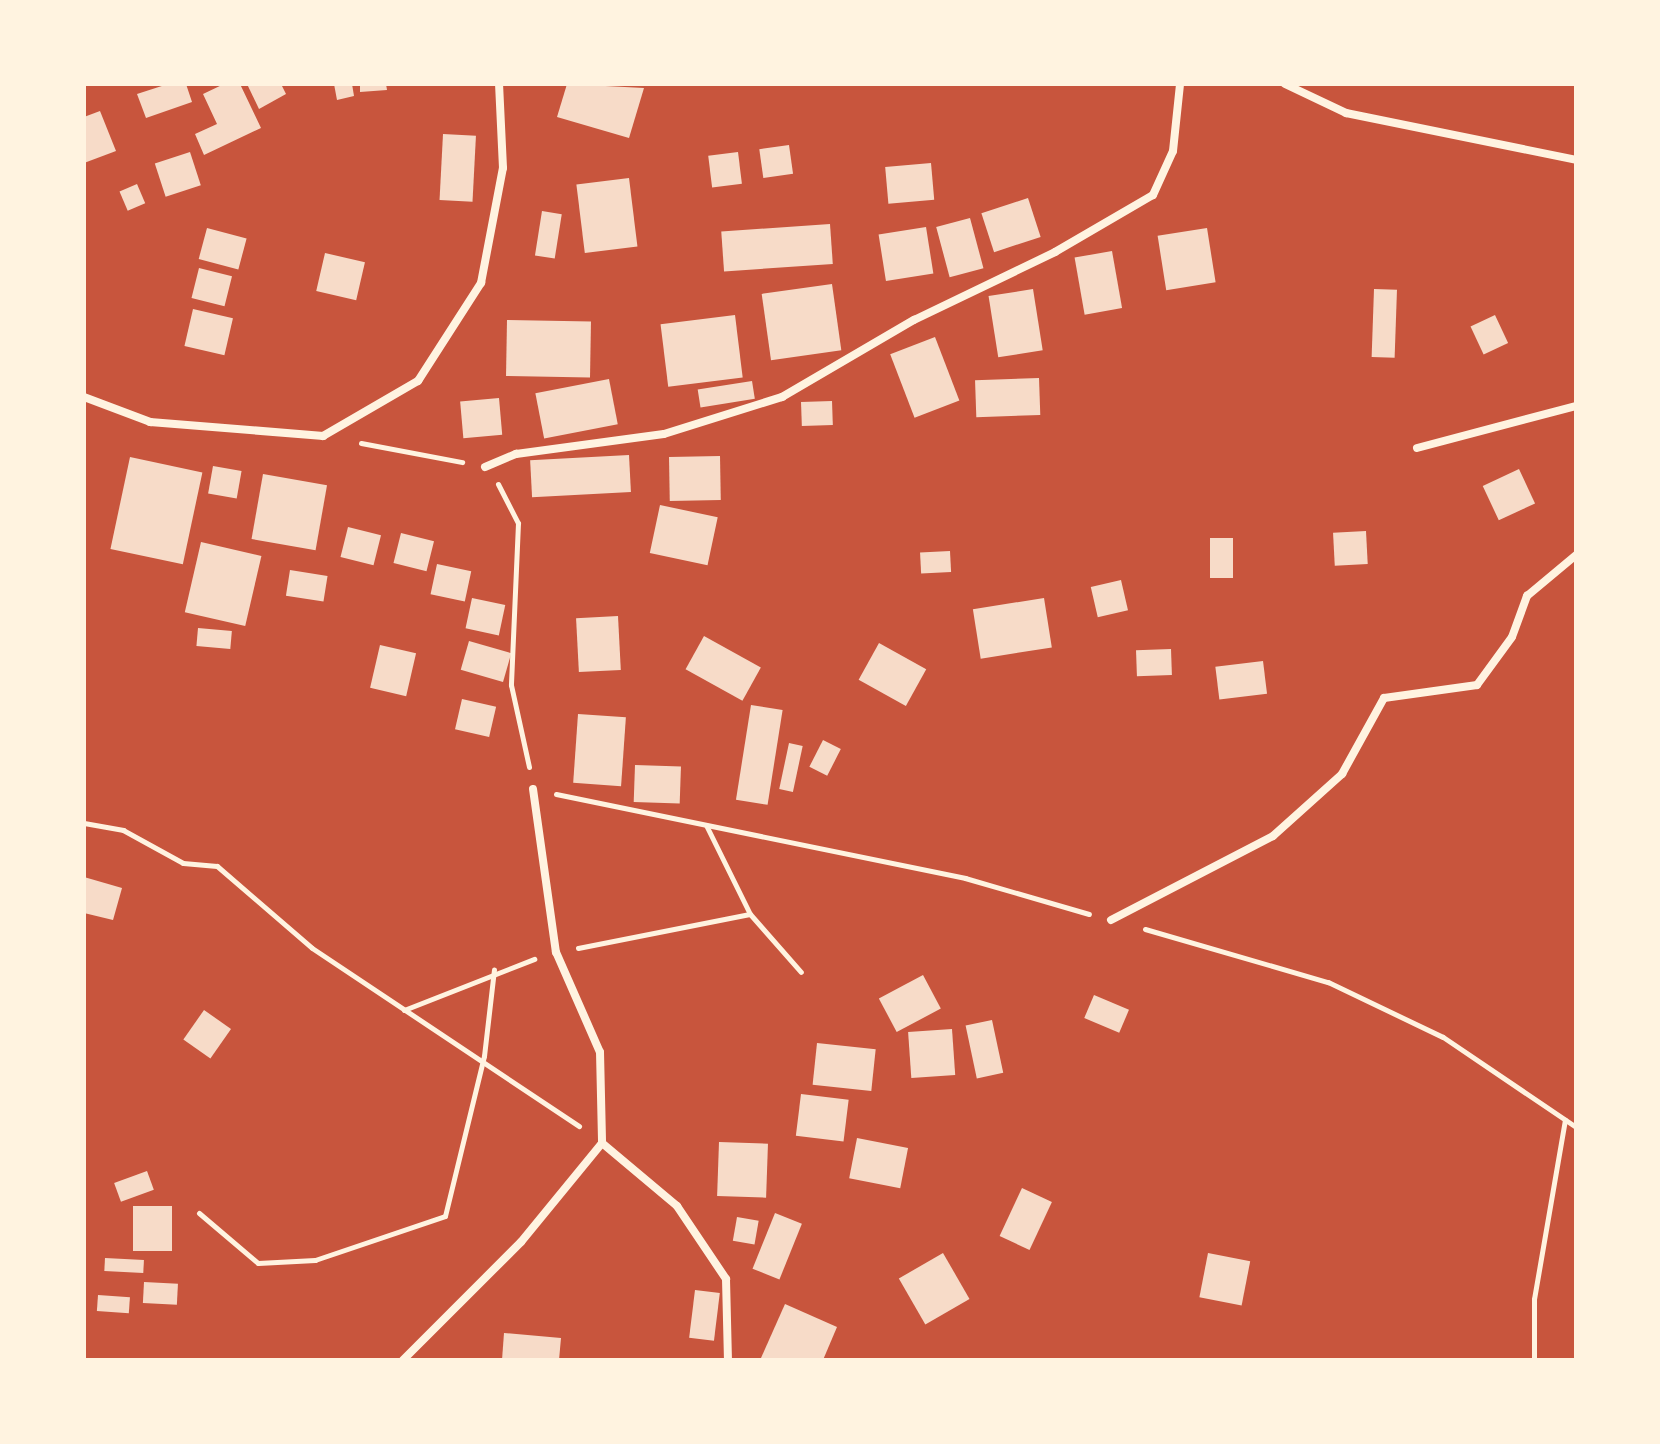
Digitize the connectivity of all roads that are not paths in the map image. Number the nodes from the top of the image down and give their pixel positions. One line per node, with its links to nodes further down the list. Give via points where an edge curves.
1 (499, 84): 5 (street, via 503,168 481,283 418,381 323,436 150,422)
2 (1180, 84): 8 (street, via 1173,151 1153,195 1055,252 914,320 782,397 664,434 516,454)
3 (1285, 84): 4 (street, via 1346,113)
4 (1576, 160)
5 (84, 397)
6 (1576, 406): 7 (street)
7 (1417, 448)
8 (485, 467)
9 (1576, 555): 11 (street, via 1527,596 1512,637 1477,685 1384,698 1342,774 1273,836)
10 (533, 789): 12 (street, via 556,952 600,1052)
11 (1111, 920)
12 (602, 1143): 13 (street, via 521,1242); 14 (street, via 677,1206 726,1279)
13 (403, 1360)
14 (728, 1360)

